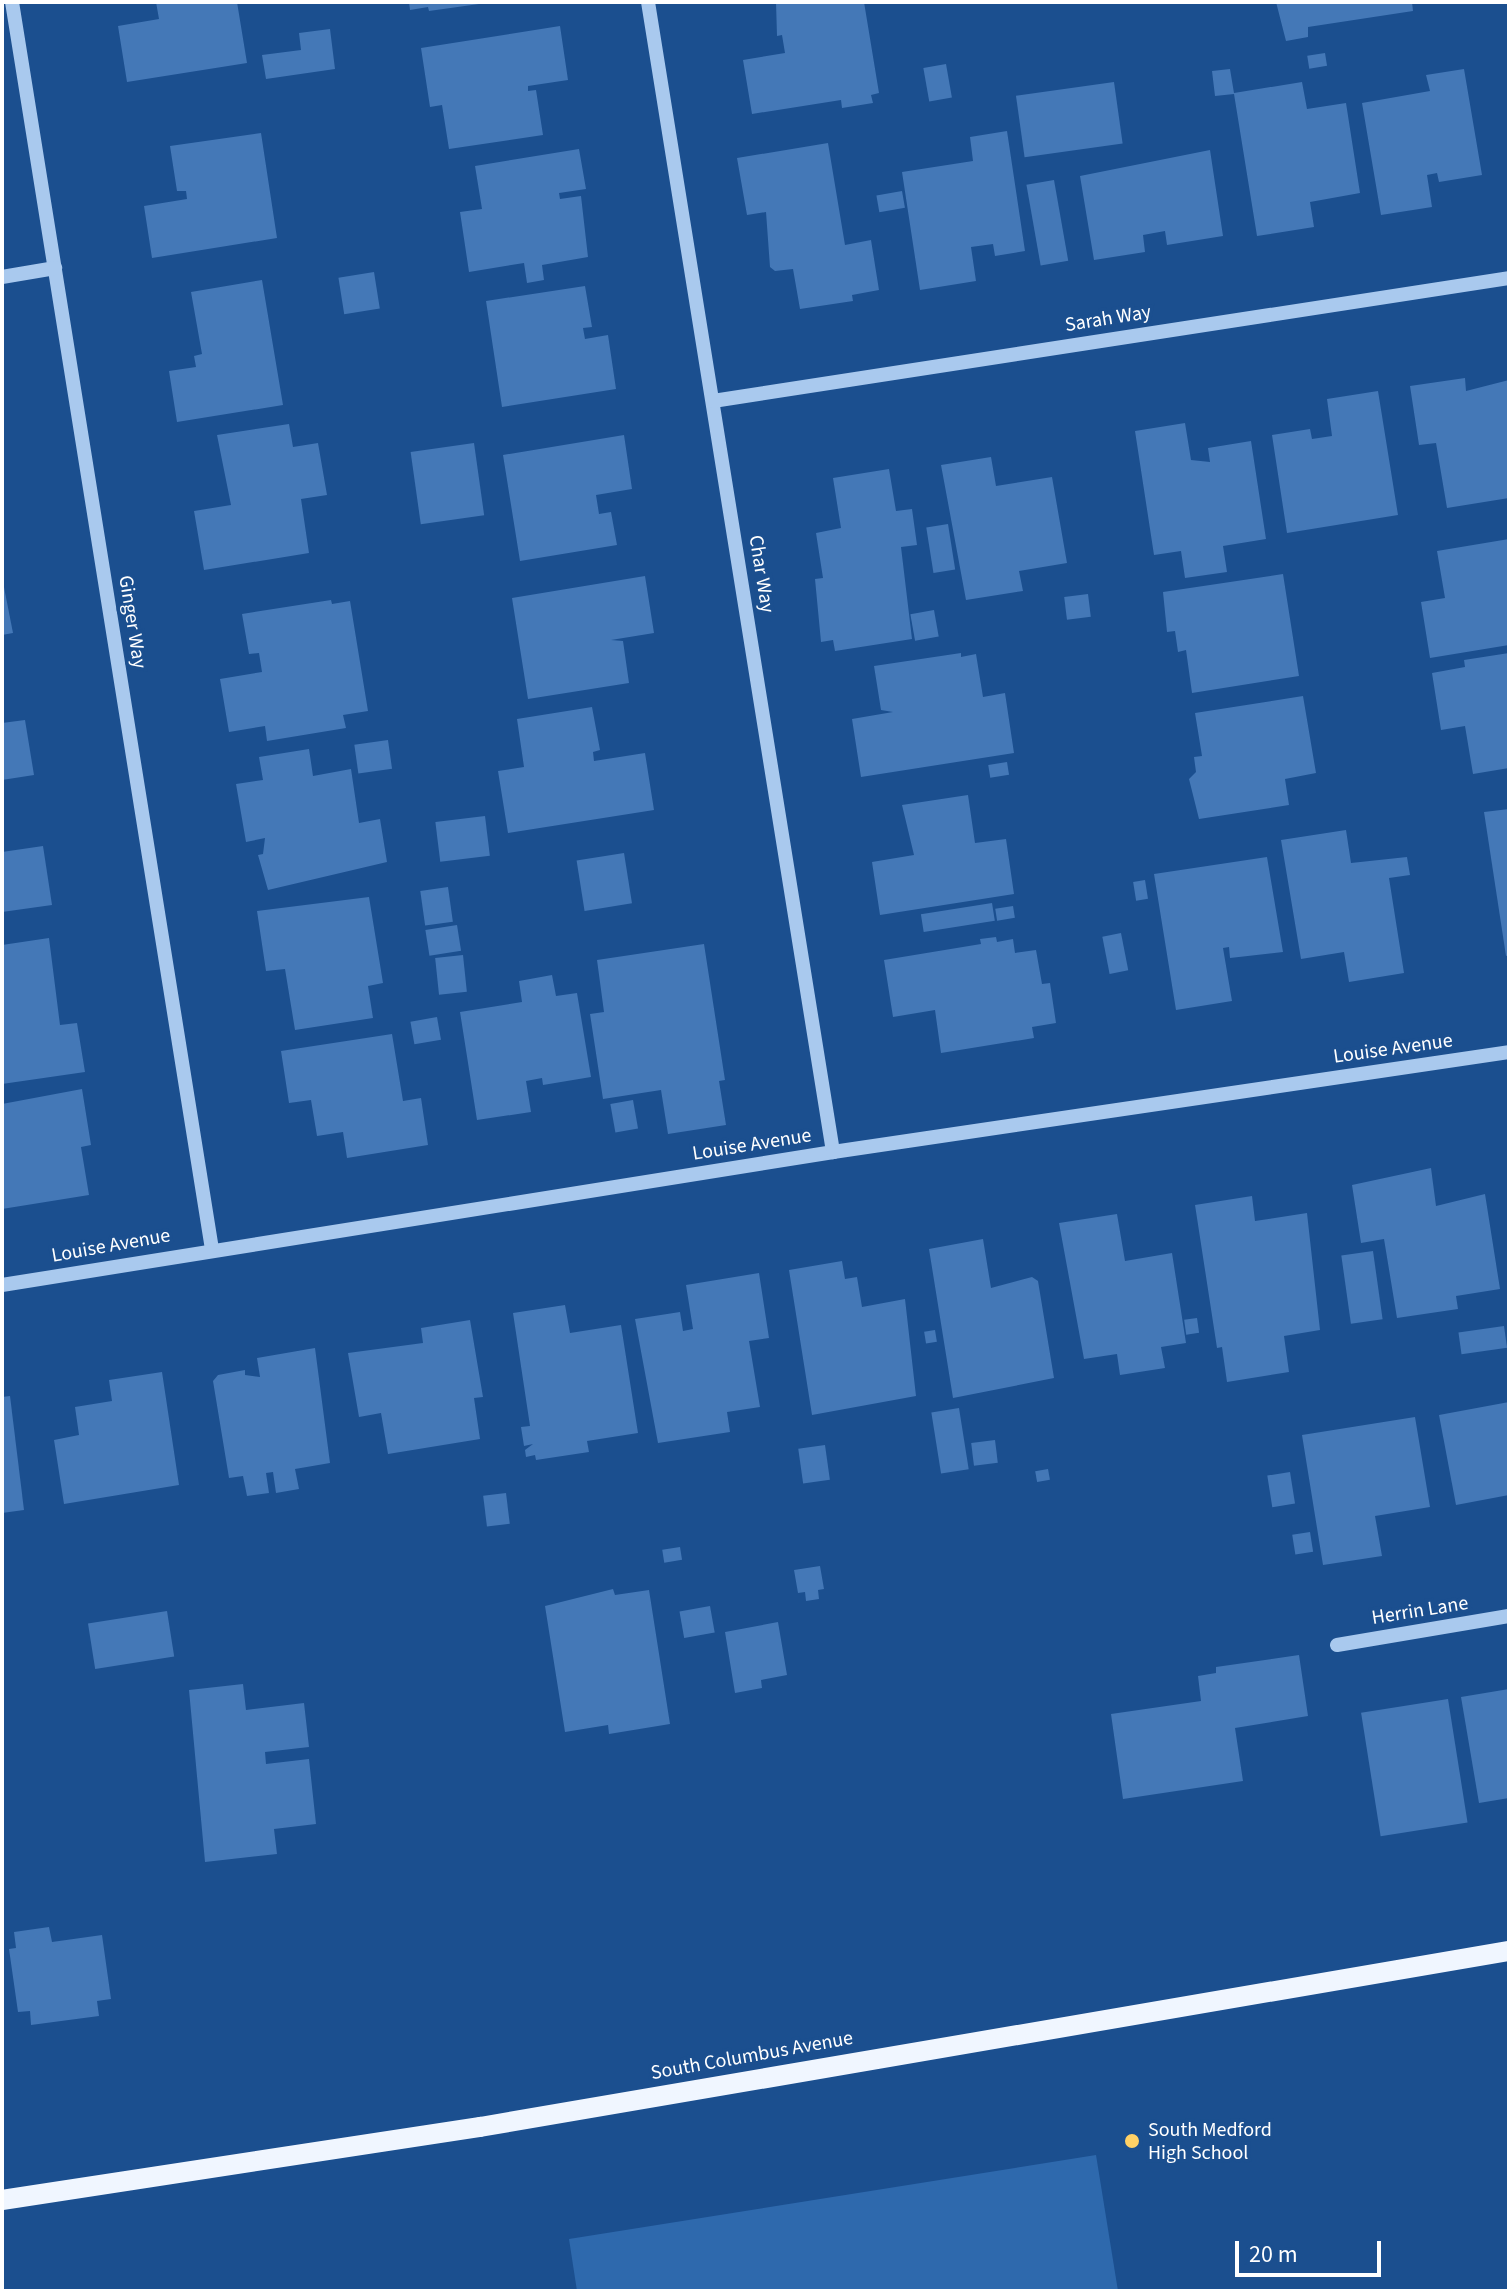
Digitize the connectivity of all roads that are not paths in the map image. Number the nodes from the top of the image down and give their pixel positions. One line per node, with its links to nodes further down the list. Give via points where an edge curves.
1 (12, 2): 3 (street, Ginger Way)
2 (648, 2): 6 (street, Char Way)
3 (55, 268): 4 (street); 9 (street, Ginger Way)
4 (2, 277)
5 (1509, 278): 6 (street, Sarah Way)
6 (713, 401): 8 (street, Char Way)
7 (1509, 1052): 8 (street, Louise Avenue)
8 (833, 1152): 9 (street, Louise Avenue)
9 (212, 1249): 10 (street, Louise Avenue)
10 (2, 1285)
11 (1509, 1616): 12 (street, Herrin Lane)
12 (1337, 1645)
13 (1509, 1951): 14 (main road, South Columbus Avenue, via 480,2127)
14 (2, 2200)

